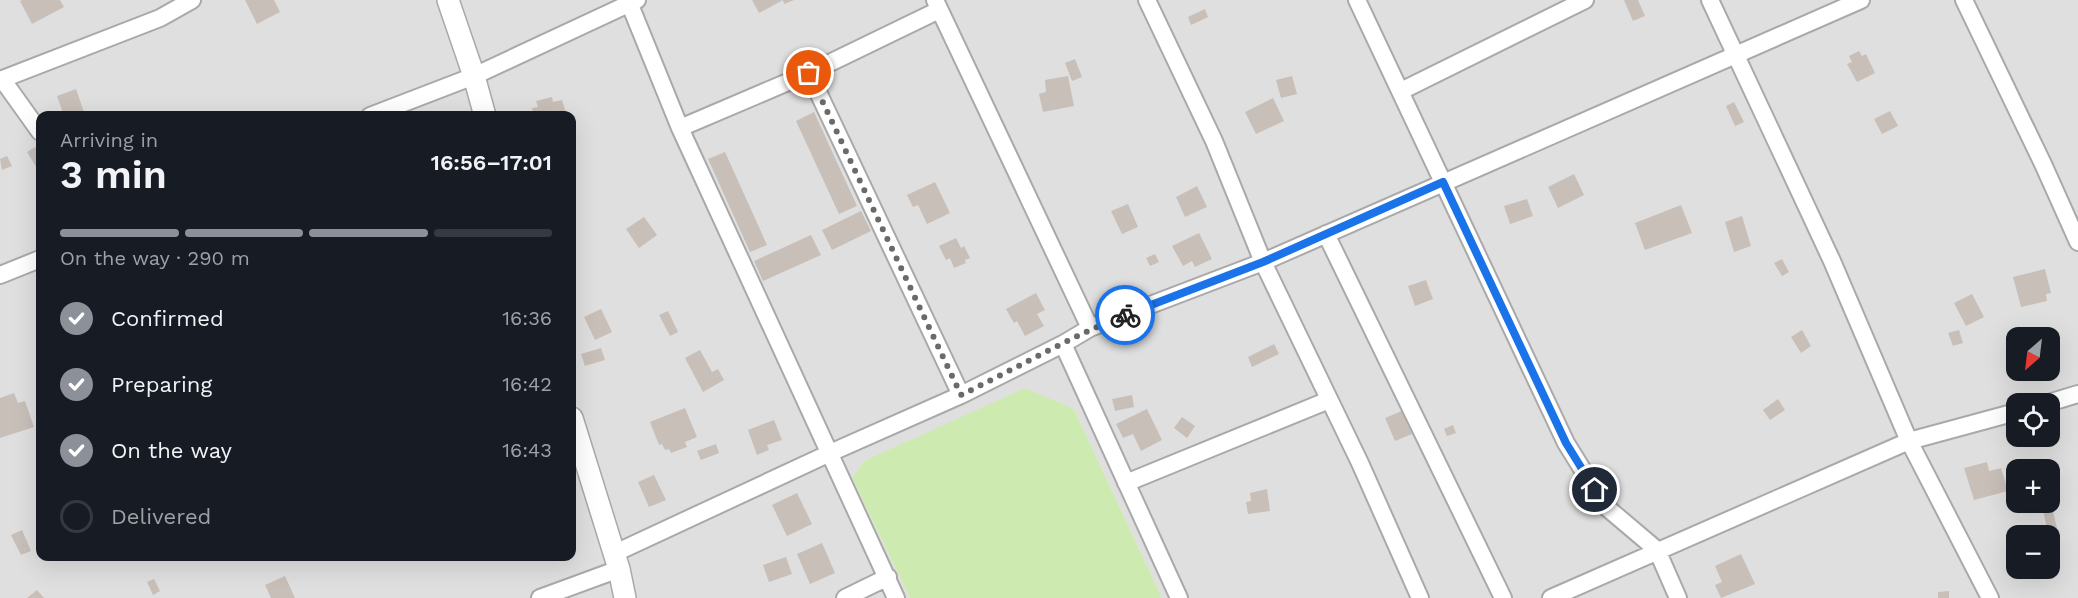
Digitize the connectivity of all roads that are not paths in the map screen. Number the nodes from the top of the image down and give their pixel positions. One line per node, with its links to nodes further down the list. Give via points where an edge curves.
1 (192, 0): 14 (street, via 160,18)
2 (448, 0): 13 (street)
3 (1147, 0): 24 (street, via 1214,141)
4 (1357, 0): 15 (street)
5 (1585, 0): 15 (street)
6 (1710, 0): 11 (street)
7 (1861, 0): 11 (street)
8 (1964, 0): 22 (street)
9 (632, 1): 13 (street); 19 (street)
10 (937, 5): 12 (street); 26 (street)
11 (1735, 56): 20 (street); 34 (street, via 1832,261)
12 (809, 73): 19 (street); 29 (street)
13 (474, 75): 16 (street); 17 (street)
14 (1, 80): 18 (street)
15 (1401, 91): 20 (street)
16 (383, 111)
17 (484, 111)
18 (36, 127)
19 (680, 129): 35 (street)
20 (1443, 182): 21 (street); 37 (street, via 1566,443 1605,506)
21 (1326, 234): 24 (street); 46 (street)
22 (2078, 242)
23 (36, 260): 25 (street)
24 (1263, 262): 26 (street); 31 (street)
25 (0, 275)
26 (1090, 328): 27 (street)
27 (1064, 344): 29 (street); 36 (street)
28 (2078, 394): 30 (street)
29 (961, 395): 35 (street)
30 (2060, 399)
31 (1329, 400): 36 (street); 45 (street)
32 (2006, 415): 34 (street)
33 (576, 431): 38 (street)
34 (1909, 441): 37 (street); 49 (street)
35 (830, 453): 38 (street); 39 (street)
36 (1126, 483): 44 (street)
37 (1657, 550): 47 (street); 48 (street)
38 (616, 562): 40 (street); 41 (street)
39 (888, 577): 42 (street); 43 (street)
40 (540, 598)
41 (625, 598)
42 (845, 598)
43 (896, 598)
44 (1179, 598)
45 (1420, 598)
46 (1503, 598)
47 (1551, 598)
48 (1678, 598)
49 (1990, 598)

